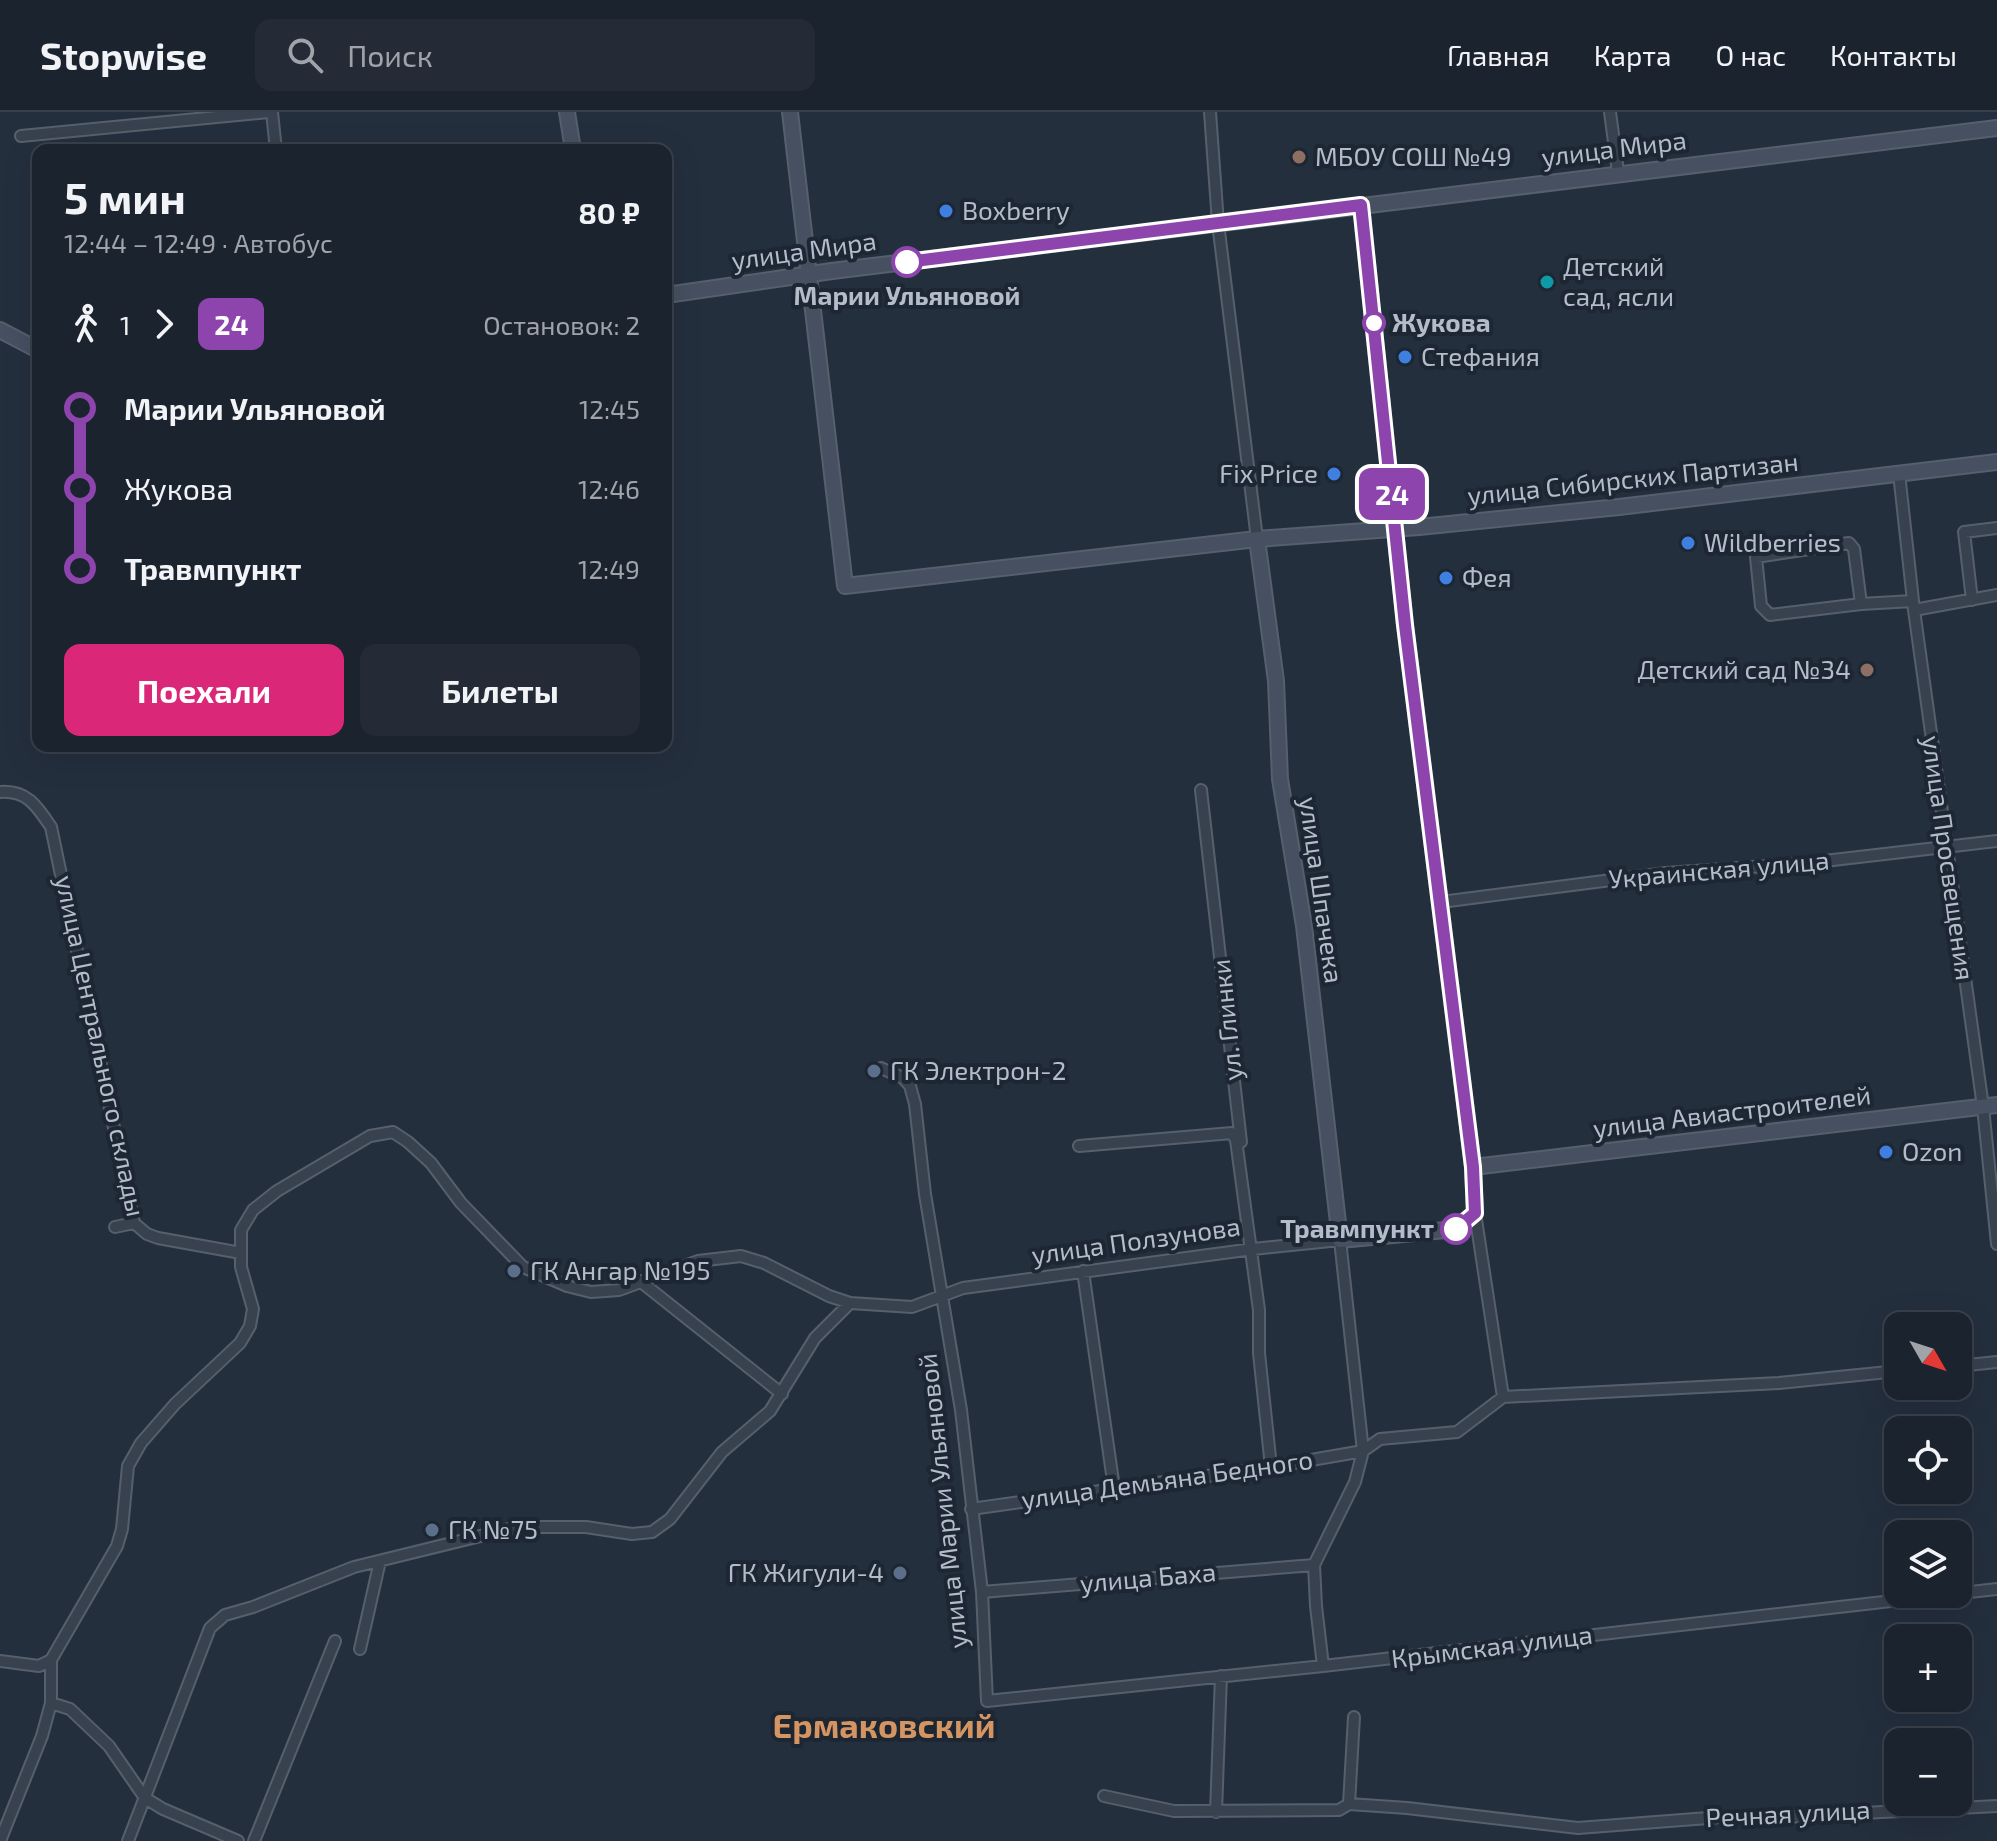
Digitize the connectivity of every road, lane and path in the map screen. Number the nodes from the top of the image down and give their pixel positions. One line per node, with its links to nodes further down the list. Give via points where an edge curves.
1 (270, 112): 7 (street); 8 (street)
2 (567, 112): 9 (street)
3 (790, 112): 13 (street)
4 (1210, 112): 12 (street, улица Шпачека)
5 (1610, 112): 10 (street)
6 (1997, 128): 10 (street, улица Мира)
7 (21, 136)
8 (275, 144)
9 (572, 144)
10 (1618, 172): 11 (street, улица Мира)
11 (1361, 205): 12 (street, улица Мира); 19 (street)
12 (1218, 223): 13 (street, улица Мира); 21 (street, улица Шпачека)
13 (810, 274): 14 (street, улица Мира); 21 (street, улица Сибирских Партизан, via 845,586)
14 (672, 294)
15 (0, 330): 16 (street)
16 (32, 347)
17 (1997, 462): 18 (street, улица Сибирских Партизан)
18 (1899, 473): 19 (street, улица Сибирских Партизан); 25 (street, улица Просвещения)
19 (1395, 528): 21 (street, улица Сибирских Партизан); 30 (street)
20 (1997, 528): 23 (street, via 1964,532)
21 (1257, 539): 38 (street, улица Шпачека, via 1276,681 1280,779 1304,926)
22 (1997, 595): 23 (street)
23 (1972, 600): 25 (street)
24 (1861, 604): 24 (street, via 1770,615 1761,606 1756,557 1849,543); 25 (street)
25 (1914, 606): 29 (street, улица Просвещения)
26 (1201, 790): 40 (street, ул. Глинки)
27 (0, 792): 36 (street, улица Центрального склады, via 27,797 51,827)
28 (1997, 841): 29 (street, Украинская улица)
29 (1947, 847): 30 (street, Украинская улица, via 1666,873); 32 (street, улица Просвещения)
30 (1441, 902): 34 (street)
31 (881, 1068): 44 (street, улица Марии Ульяновой, via 903,1078 915,1104)
32 (1990, 1106): 34 (street, улица Авиастроителей); 39 (street, улица Просвещения)
33 (1079, 1146): 40 (street, via 1232,1133)
34 (1473, 1167): 35 (street)
35 (1475, 1213): 38 (street, улица Ползунова, via 1456,1229); 50 (street)
36 (134, 1223): 37 (street); 41 (street, улица Центрального склады, via 158,1238)
37 (115, 1227)
38 (1340, 1240): 40 (street, улица Ползунова); 51 (street, улица Шпачека)
39 (1997, 1244)
40 (1253, 1249): 42 (street, улица Ползунова); 52 (street)
41 (241, 1253): 43 (street, улица Ползунова, via 241,1230 253,1210 370,1136 393,1132 431,1163 461,1203 523,1267 591,1292 619,1290); 61 (street, via 253,1309 250,1326 240,1343 141,1443 128,1466 117,1546)
42 (1083, 1271): 44 (street, улица Ползунова, via 963,1288); 53 (street)
43 (640, 1281): 45 (street, улица Ползунова, via 698,1261 741,1256); 49 (street)
44 (943, 1296): 45 (street, улица Ползунова, via 912,1307); 54 (street, улица Марии Ульяновой)
45 (850, 1303): 49 (street, via 815,1338)
46 (1997, 1362): 47 (street)
47 (1972, 1365)
48 (1884, 1372): 50 (street)
49 (782, 1394): 55 (street, via 652,1532 517,1527)
50 (1503, 1397): 51 (street, улица Демьяна Бедного, via 1457,1432 1380,1439)
51 (1363, 1451): 52 (street, улица Демьяна Бедного); 56 (street, улица Шпачека, via 1355,1482)
52 (1271, 1467): 53 (street, улица Демьяна Бедного)
53 (1114, 1488): 54 (street, улица Демьяна Бедного)
54 (971, 1509): 58 (street, улица Марии Ульяновой)
55 (380, 1561): 60 (street); 69 (street, via 225,1615 210,1628)
56 (1314, 1565): 58 (street, улица Баха); 63 (street, улица Шпачека)
57 (1997, 1589): 63 (street, Крымская улица)
58 (982, 1592): 65 (street, улица Марии Ульяновой)
59 (335, 1641): 76 (street)
60 (360, 1649)
61 (51, 1660): 62 (street, via 39,1666); 66 (street)
62 (0, 1661)
63 (1323, 1666): 64 (street, Крымская улица)
64 (1221, 1676): 65 (street, Крымская улица); 72 (street)
65 (987, 1701)
66 (51, 1703): 69 (street, via 70,1709 109,1746); 73 (street)
67 (1354, 1717): 70 (street)
68 (1104, 1796): 72 (street, Речная улица, via 1174,1811)
69 (145, 1798): 74 (street); 75 (street)
70 (1349, 1804): 71 (street, Речная улица, via 1578,1828); 72 (street, Речная улица, via 1339,1810)
71 (1997, 1806)
72 (1216, 1812)
73 (0, 1841)
74 (128, 1841)
75 (238, 1841)
76 (254, 1841)

